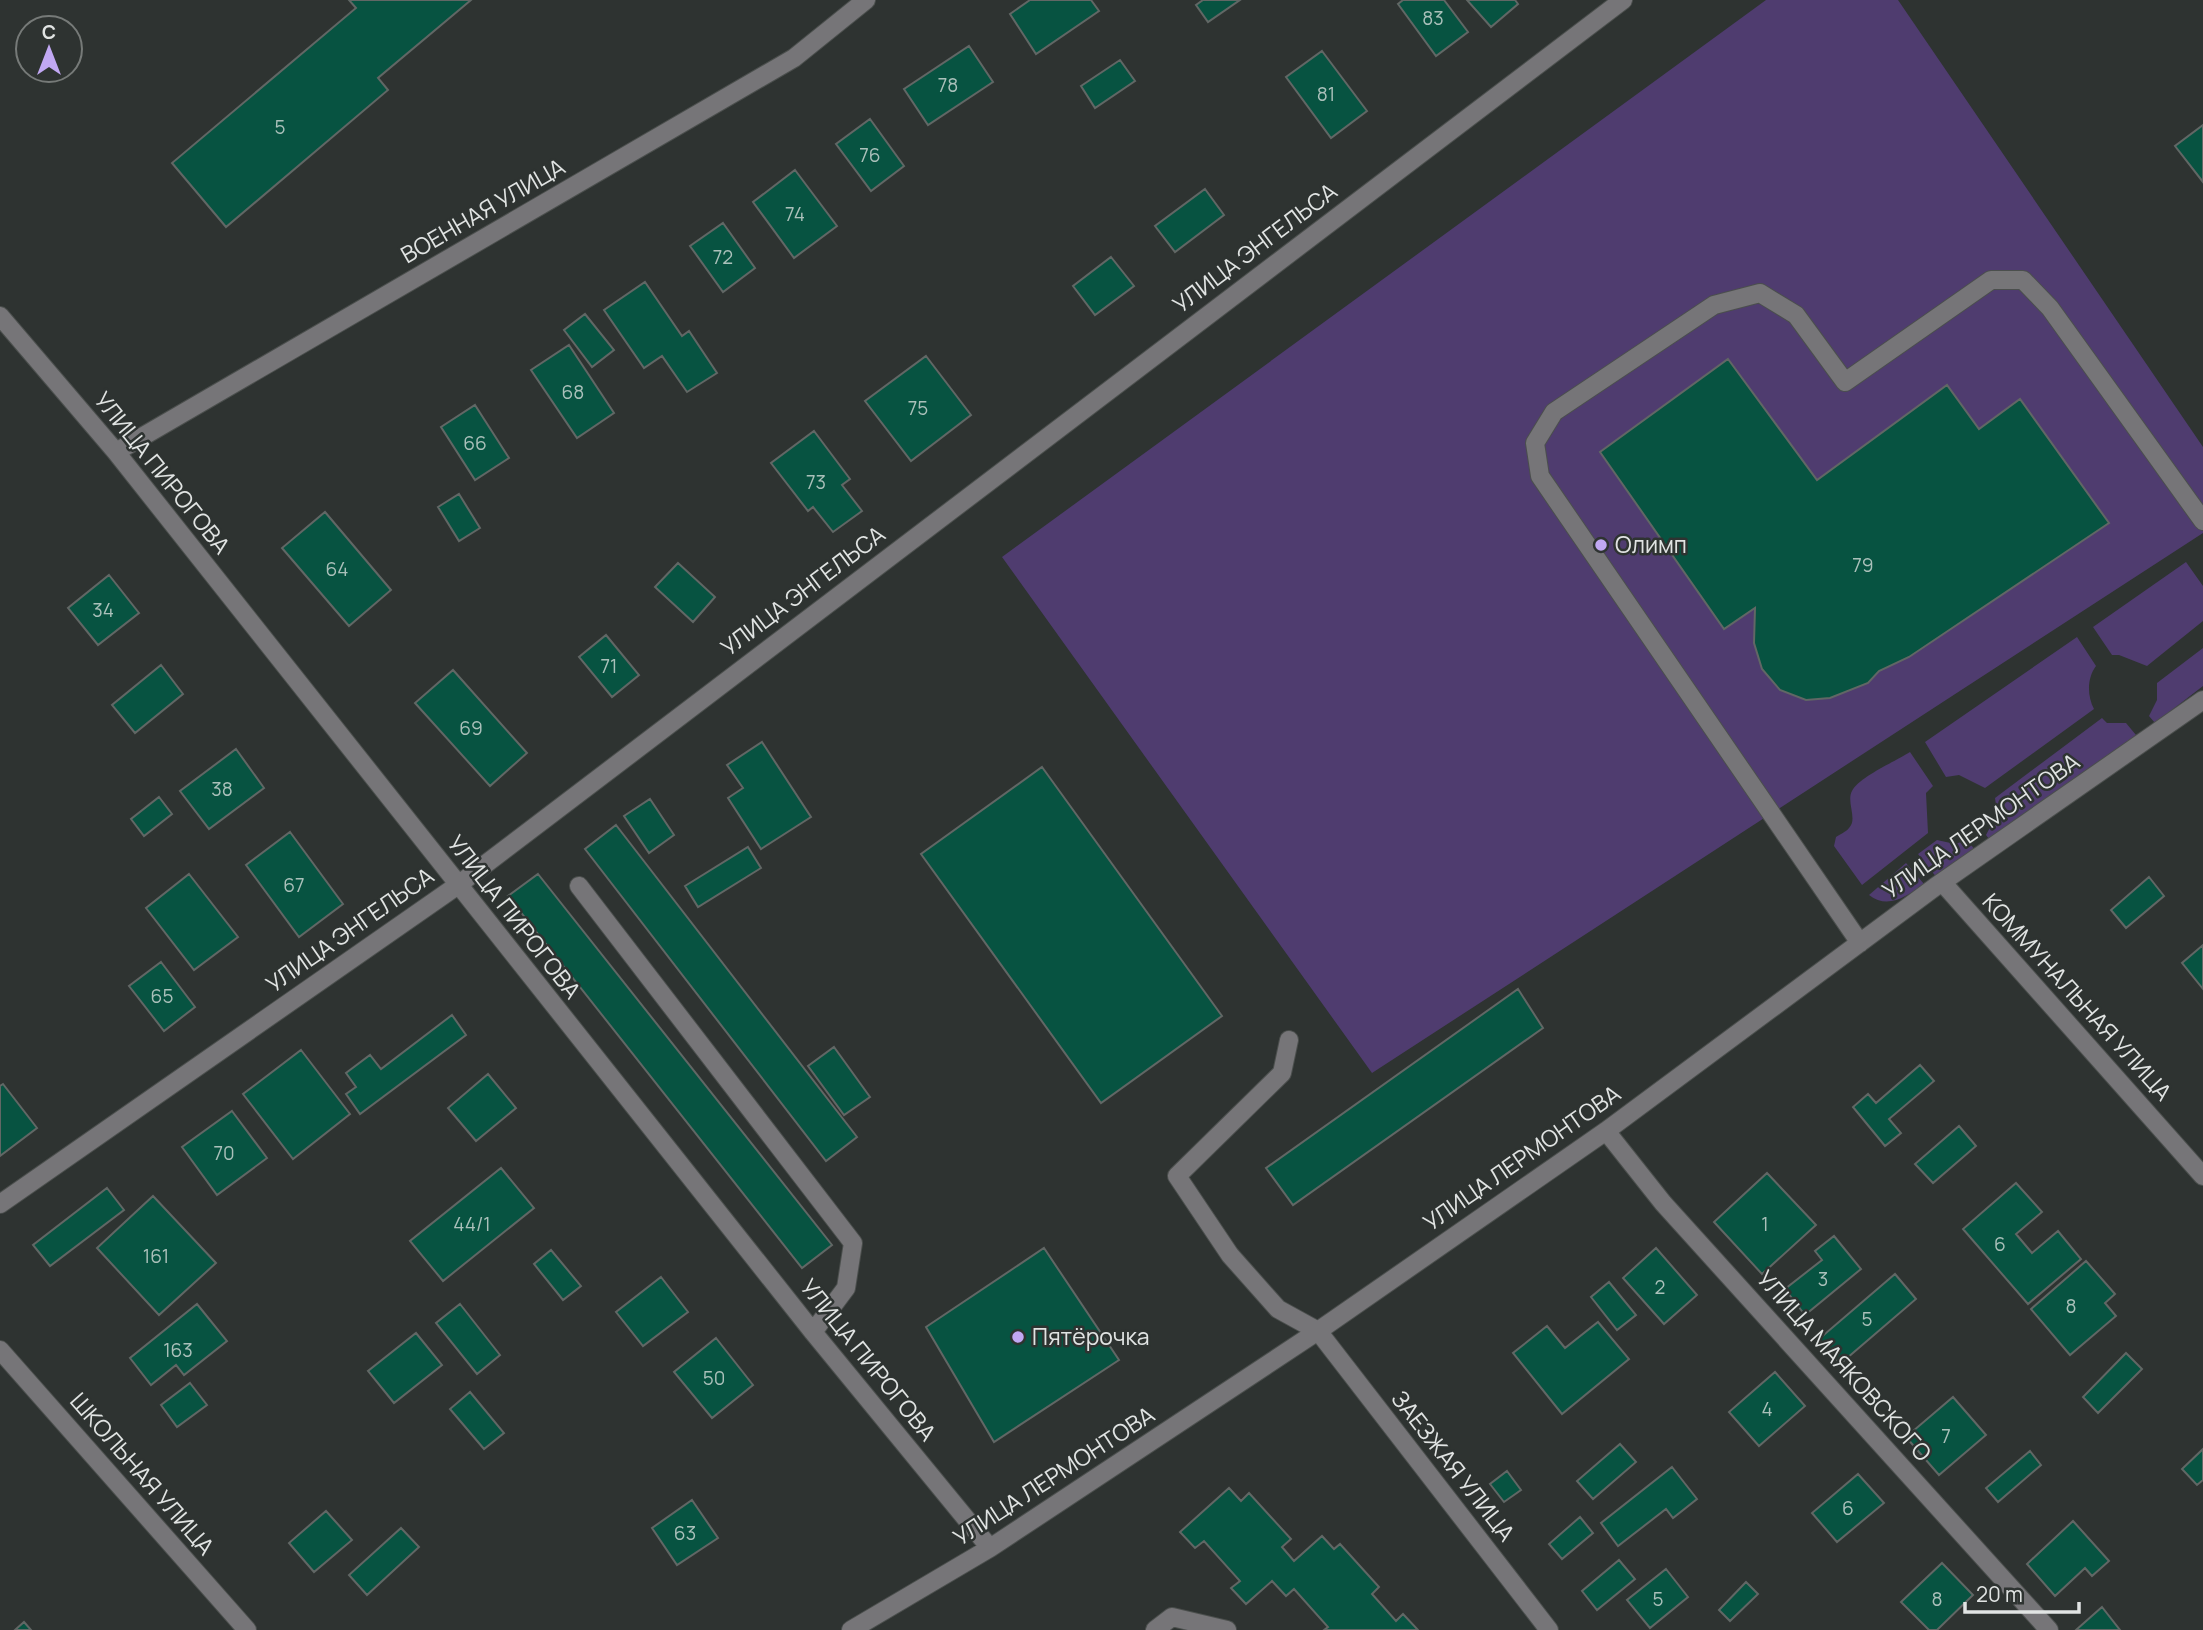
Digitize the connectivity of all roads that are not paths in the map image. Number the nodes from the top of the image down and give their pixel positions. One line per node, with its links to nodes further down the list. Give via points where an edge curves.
1 (866, 0): 4 (street, ВОЕННАЯ УЛИЦА, via 794,58)
2 (1623, 0): 8 (street, УЛИЦА ЭНГЕЛЬСА)
3 (0, 316): 4 (street, УЛИЦА ПИРОГОВА)
4 (116, 452): 8 (street, УЛИЦА ПИРОГОВА)
5 (2203, 521): 10 (street, via 2050,308 2022,280 1991,281 1845,382 1796,316 1760,293 1714,305 1554,412 1535,443 1540,477)
6 (2203, 700): 7 (street, УЛИЦА ЛЕРМОНТОВА)
7 (1942, 882): 10 (street, УЛИЦА ЛЕРМОНТОВА); 13 (street, КОММУНАЛЬНАЯ УЛИЦА)
8 (458, 885): 14 (street, УЛИЦА ЭНГЕЛЬСА); 16 (street, УЛИЦА ПИРОГОВА)
9 (579, 886): 16 (street, via 853,1243 846,1288)
10 (1860, 943): 12 (street, УЛИЦА ЛЕРМОНТОВА)
11 (1289, 1040): 15 (street, via 1282,1073 1177,1176 1230,1255 1278,1309)
12 (1606, 1131): 15 (street, УЛИЦА ЛЕРМОНТОВА); 24 (street, УЛИЦА МАЯКОВСКОГО, via 1663,1203)
13 (2203, 1176)
14 (0, 1204)
15 (1318, 1331): 18 (street, УЛИЦА ЛЕРМОНТОВА); 23 (street, ЗАЕЗЖАЯ УЛИЦА)
16 (813, 1332): 18 (street, УЛИЦА ПИРОГОВА)
17 (0, 1350): 19 (street, ШКОЛЬНАЯ УЛИЦА)
18 (990, 1548): 20 (street, УЛИЦА ЛЕРМОНТОВА)
19 (247, 1630)
20 (851, 1630)
21 (1155, 1630): 22 (street, via 1172,1617)
22 (1227, 1630)
23 (1549, 1630)
24 (2049, 1630)

